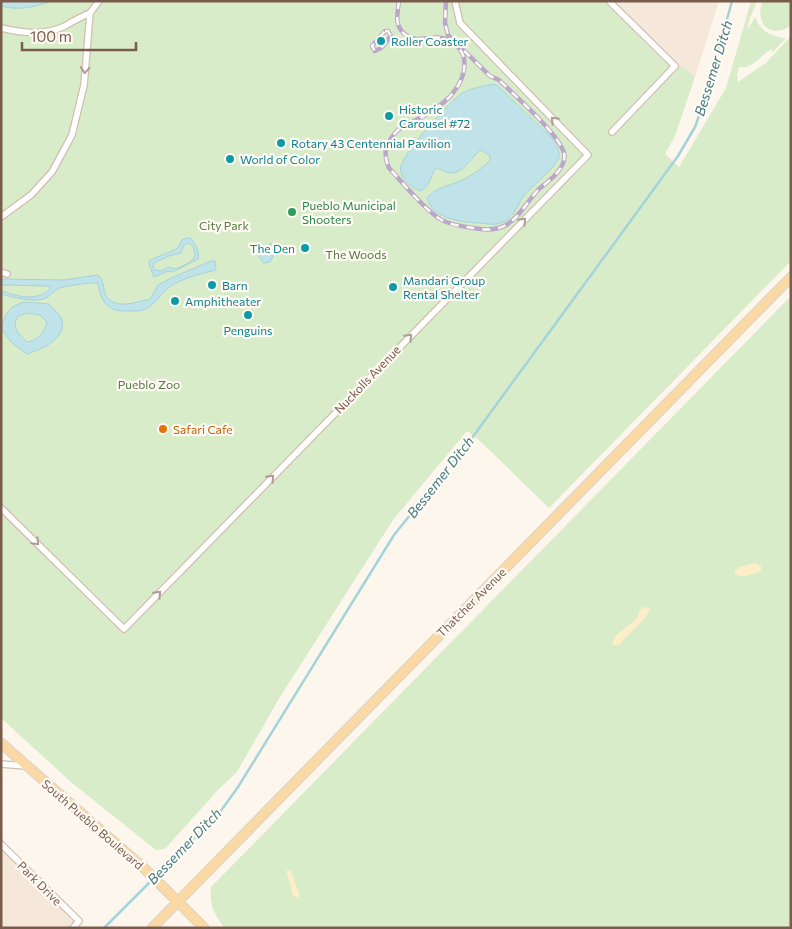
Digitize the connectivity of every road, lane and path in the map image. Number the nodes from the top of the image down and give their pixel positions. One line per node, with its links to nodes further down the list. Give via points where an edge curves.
1 (99, 1): 4 (street)
2 (455, 1): 9 (street, Nuckolls Avenue, one-way to 2, via 124,629 588,154 460,23)
3 (609, 1): 6 (street, via 675,66)
4 (90, 13): 5 (street, via 63,27 40,33); 7 (street, one-way to 7, via 84,85 72,135 52,172 32,195)
5 (1, 28)
6 (612, 132)
7 (1, 216)
8 (791, 277): 14 (main road, Thatcher Avenue)
9 (1, 508)
10 (1, 743): 12 (main road, South Pueblo Boulevard)
11 (1, 764): 12 (street)
12 (29, 767): 14 (main road, South Pueblo Boulevard)
13 (1, 844): 15 (street, Park Drive, via 79,921)
14 (178, 901): 16 (main road, Thatcher Avenue); 17 (main road, South Pueblo Boulevard)
15 (73, 928)
16 (152, 928)
17 (204, 928)

